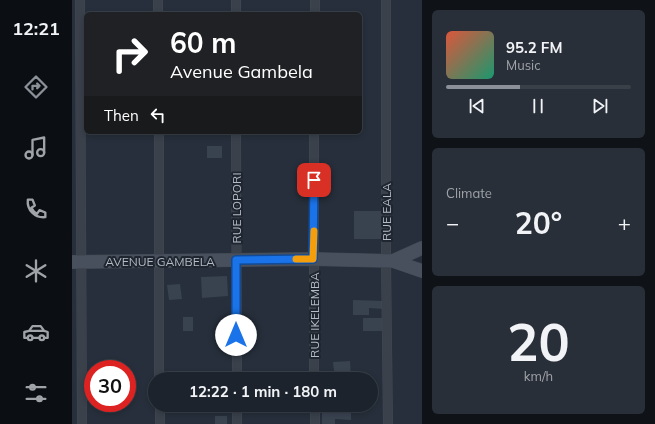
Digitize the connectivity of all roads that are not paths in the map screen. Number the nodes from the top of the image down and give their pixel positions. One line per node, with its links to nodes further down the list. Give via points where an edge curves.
1 (80, 0): 17 (street)
2 (158, 0): 6 (street)
3 (236, 0): 7 (street)
4 (315, 0): 8 (street)
5 (386, 0): 15 (street, RUE EALA)
6 (158, 12)
7 (236, 12)
8 (315, 12)
9 (159, 134): 16 (street)
10 (236, 134): 14 (street, RUE LOPORI)
11 (314, 134): 13 (street, RUE IKELEMBA)
12 (422, 248): 15 (street)
13 (313, 259): 14 (street, AVENUE GAMBELA); 15 (street, AVENUE GAMBELA); 21 (street, RUE IKELEMBA)
14 (236, 260): 16 (street, AVENUE GAMBELA); 20 (street, RUE LOPORI)
15 (389, 260): 18 (street); 29 (street, RUE EALA)
16 (159, 261): 17 (street, AVENUE GAMBELA); 19 (street)
17 (77, 262): 25 (street)
18 (422, 272)
19 (159, 372)
20 (237, 372)
21 (314, 372)
22 (160, 412): 26 (street)
23 (237, 412): 27 (street)
24 (314, 412): 28 (street)
25 (82, 424)
26 (160, 424)
27 (237, 424)
28 (315, 424)
29 (388, 424)

